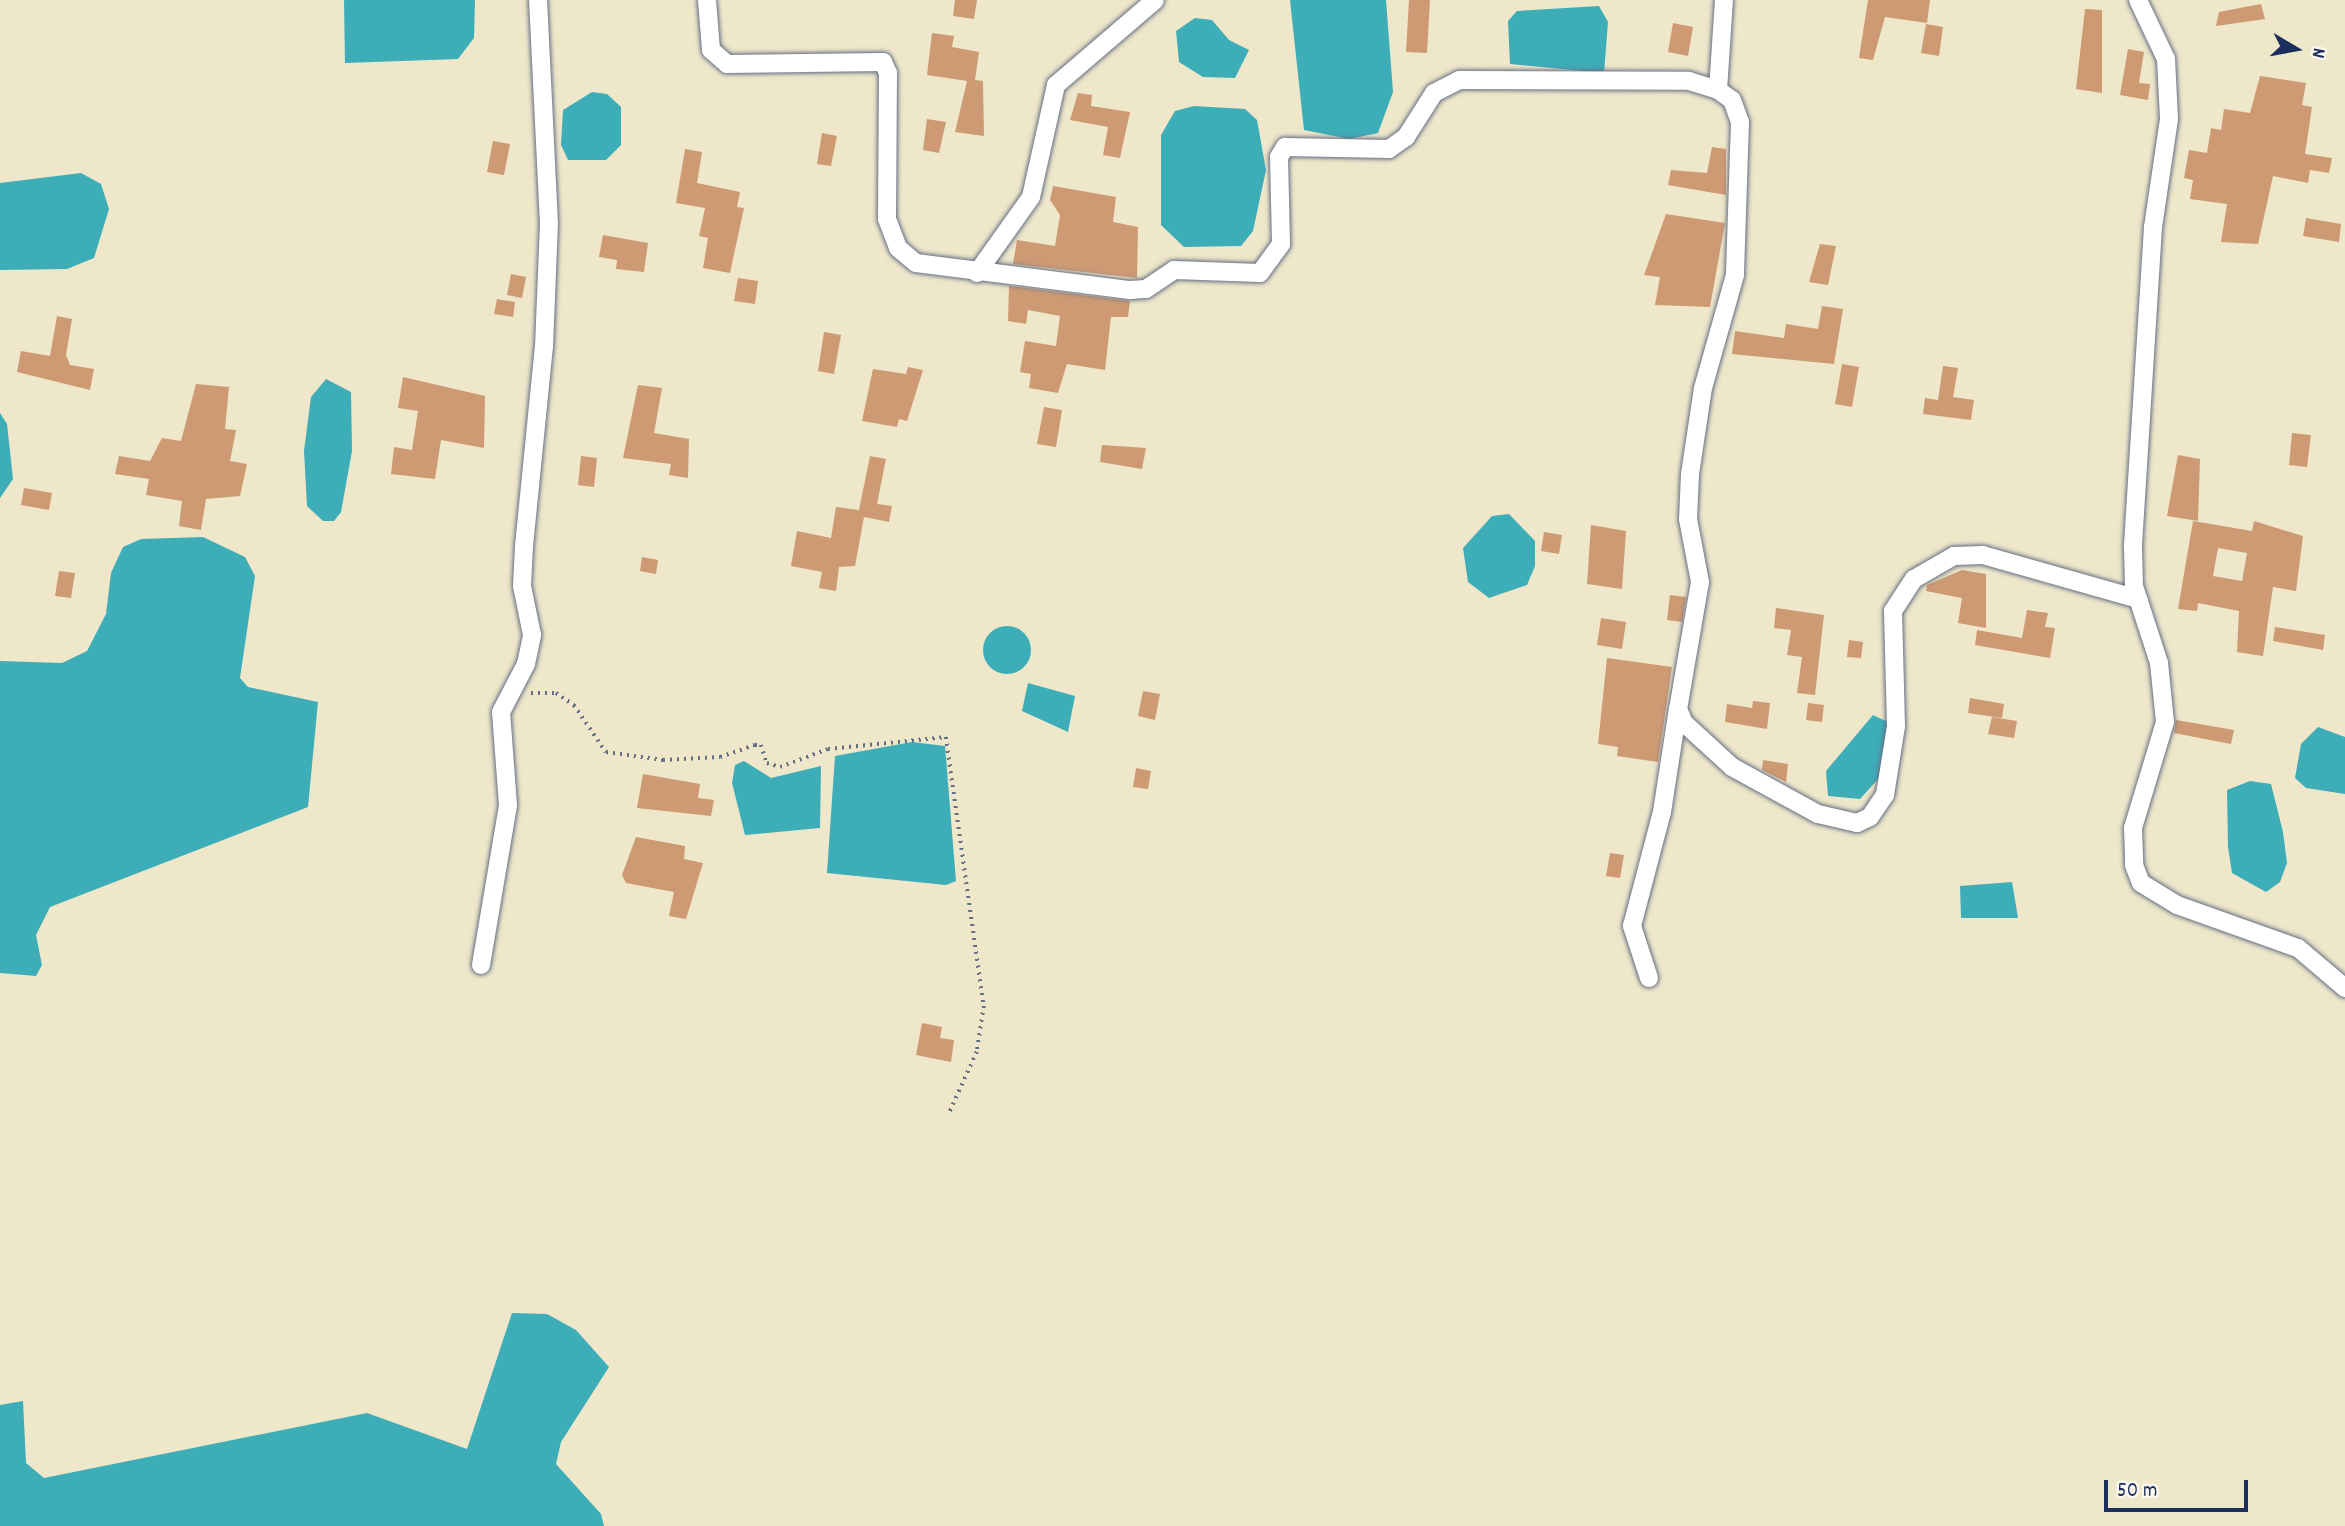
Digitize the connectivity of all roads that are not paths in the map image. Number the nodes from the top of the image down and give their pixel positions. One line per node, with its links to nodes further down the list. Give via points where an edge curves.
1 (538, 0): 10 (street, via 549,224 544,348 522,586 532,635 521,675 505,692 501,712 508,805)
2 (707, 0): 7 (street, via 711,50 727,64 883,62 888,73 887,219 898,248 916,263)
3 (1156, 0): 7 (street, via 1056,85 1031,197)
4 (1724, 0): 6 (street)
5 (2138, 0): 8 (street, via 2166,59 2169,120 2153,227 2134,497)
6 (1718, 90): 7 (street, via 1689,81 1459,79 1434,93 1406,137 1389,149 1285,147 1279,157 1281,244 1260,273 1174,270 1146,289 1130,290); 9 (street, via 1731,100 1740,122 1735,275 1703,388 1690,474 1688,519 1700,582)
7 (977, 273)
8 (2138, 599): 9 (street, via 1983,555 1954,556 1914,579 1893,611 1893,764 1880,807 1857,823 1818,814 1732,768 1684,723); 12 (street, via 2159,663 2165,722 2130,845 2141,883 2177,905 2298,948)
9 (1678, 709): 11 (street, via 1662,812 1632,926)
10 (481, 965)
11 (1649, 978)
12 (2345, 988)

